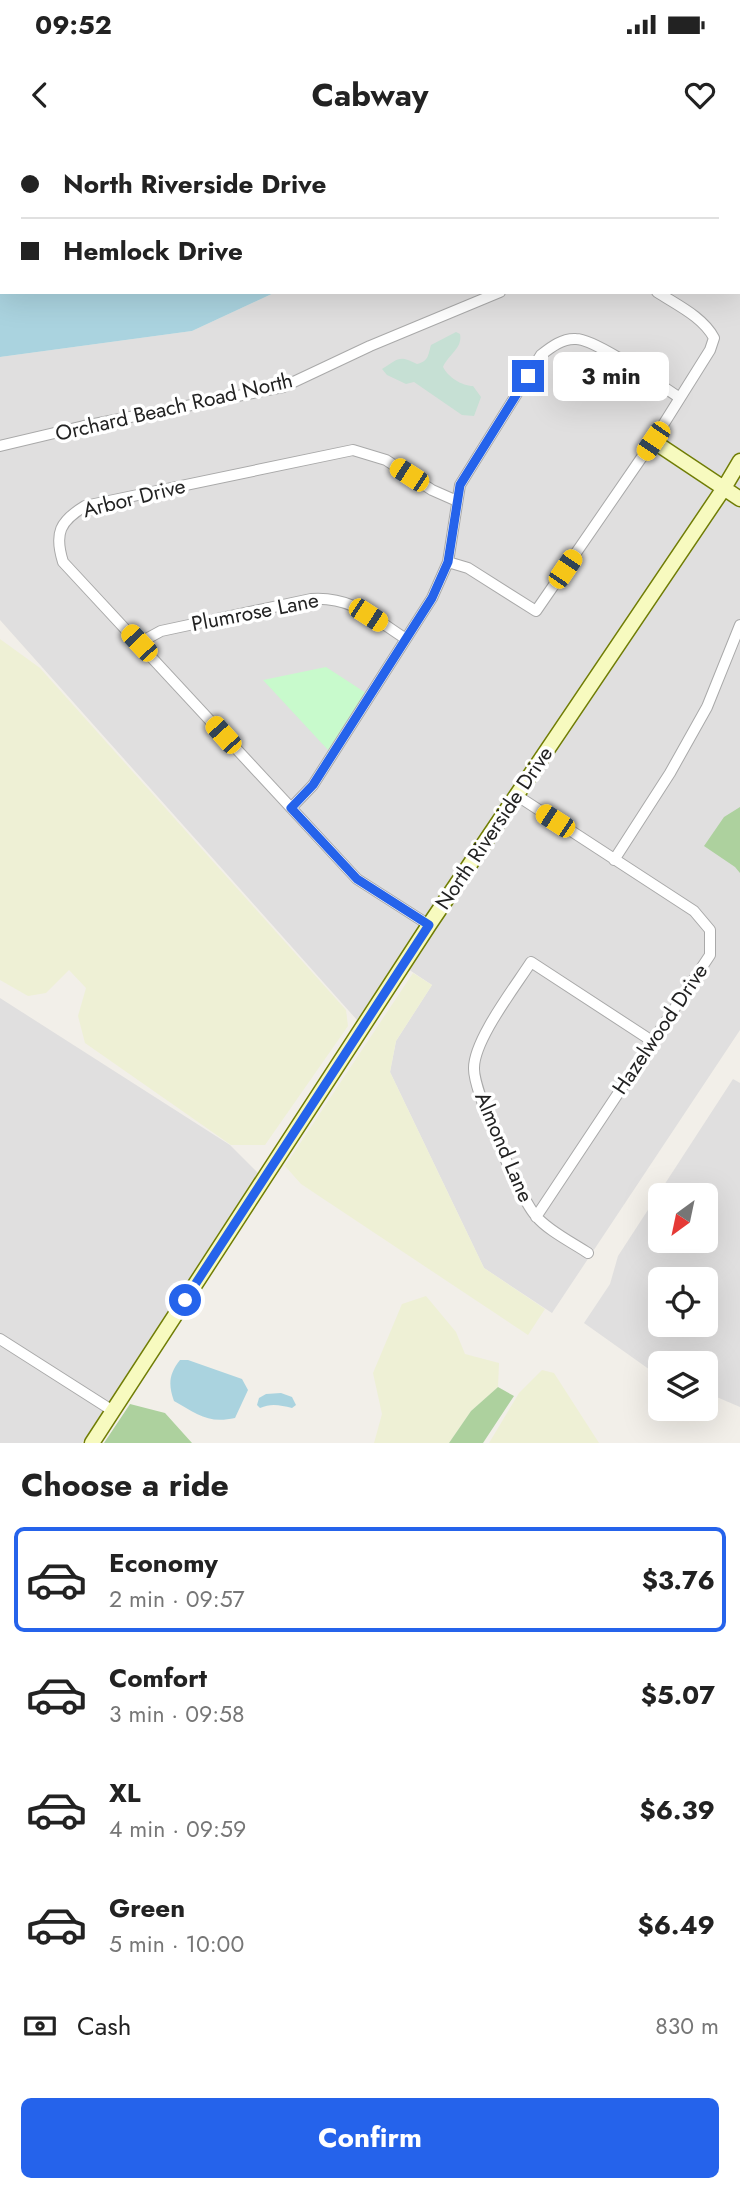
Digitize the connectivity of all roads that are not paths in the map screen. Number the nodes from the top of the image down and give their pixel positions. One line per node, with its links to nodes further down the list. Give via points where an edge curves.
1 (494, 294): 5 (street, Orchard Beach Road North, via 283,387)
2 (660, 294): 3 (street, via 701,321 714,338)
3 (680, 398): 4 (street); 9 (street, via 592,343 575,338 558,343 541,355 460,485)
4 (653, 441): 7 (street); 10 (street, via 536,611 468,568)
5 (0, 446)
6 (740, 461): 7 (street, North Riverside Drive)
7 (724, 488): 8 (street); 14 (street, North Riverside Drive)
8 (740, 499)
9 (457, 501): 10 (street); 13 (street, Arbor Drive, via 386,460 353,450 85,506 69,516 60,530 63,562)
10 (448, 562): 12 (street)
11 (740, 625): 16 (street, via 707,707)
12 (406, 639): 13 (street, Plumrose Lane, via 349,603 329,598 161,631); 15 (street, via 313,785)
13 (139, 643): 15 (street, Arbor Drive)
14 (516, 795): 16 (street, Hazelwood Drive); 17 (street, North Riverside Drive)
15 (291, 808): 17 (street, Arbor Drive, via 357,879)
16 (614, 860): 18 (street, Hazelwood Drive, via 694,911 710,930 710,955)
17 (429, 925): 22 (street, North Riverside Drive)
18 (652, 1041): 19 (street, Hazelwood Drive); 19 (street, Almond Lane, via 531,962 480,1041 473,1069 480,1097)
19 (536, 1217): 20 (street, Almond Lane)
20 (588, 1253)
21 (0, 1339): 22 (street)
22 (113, 1411): 23 (street, North Riverside Drive)
23 (92, 1443)

